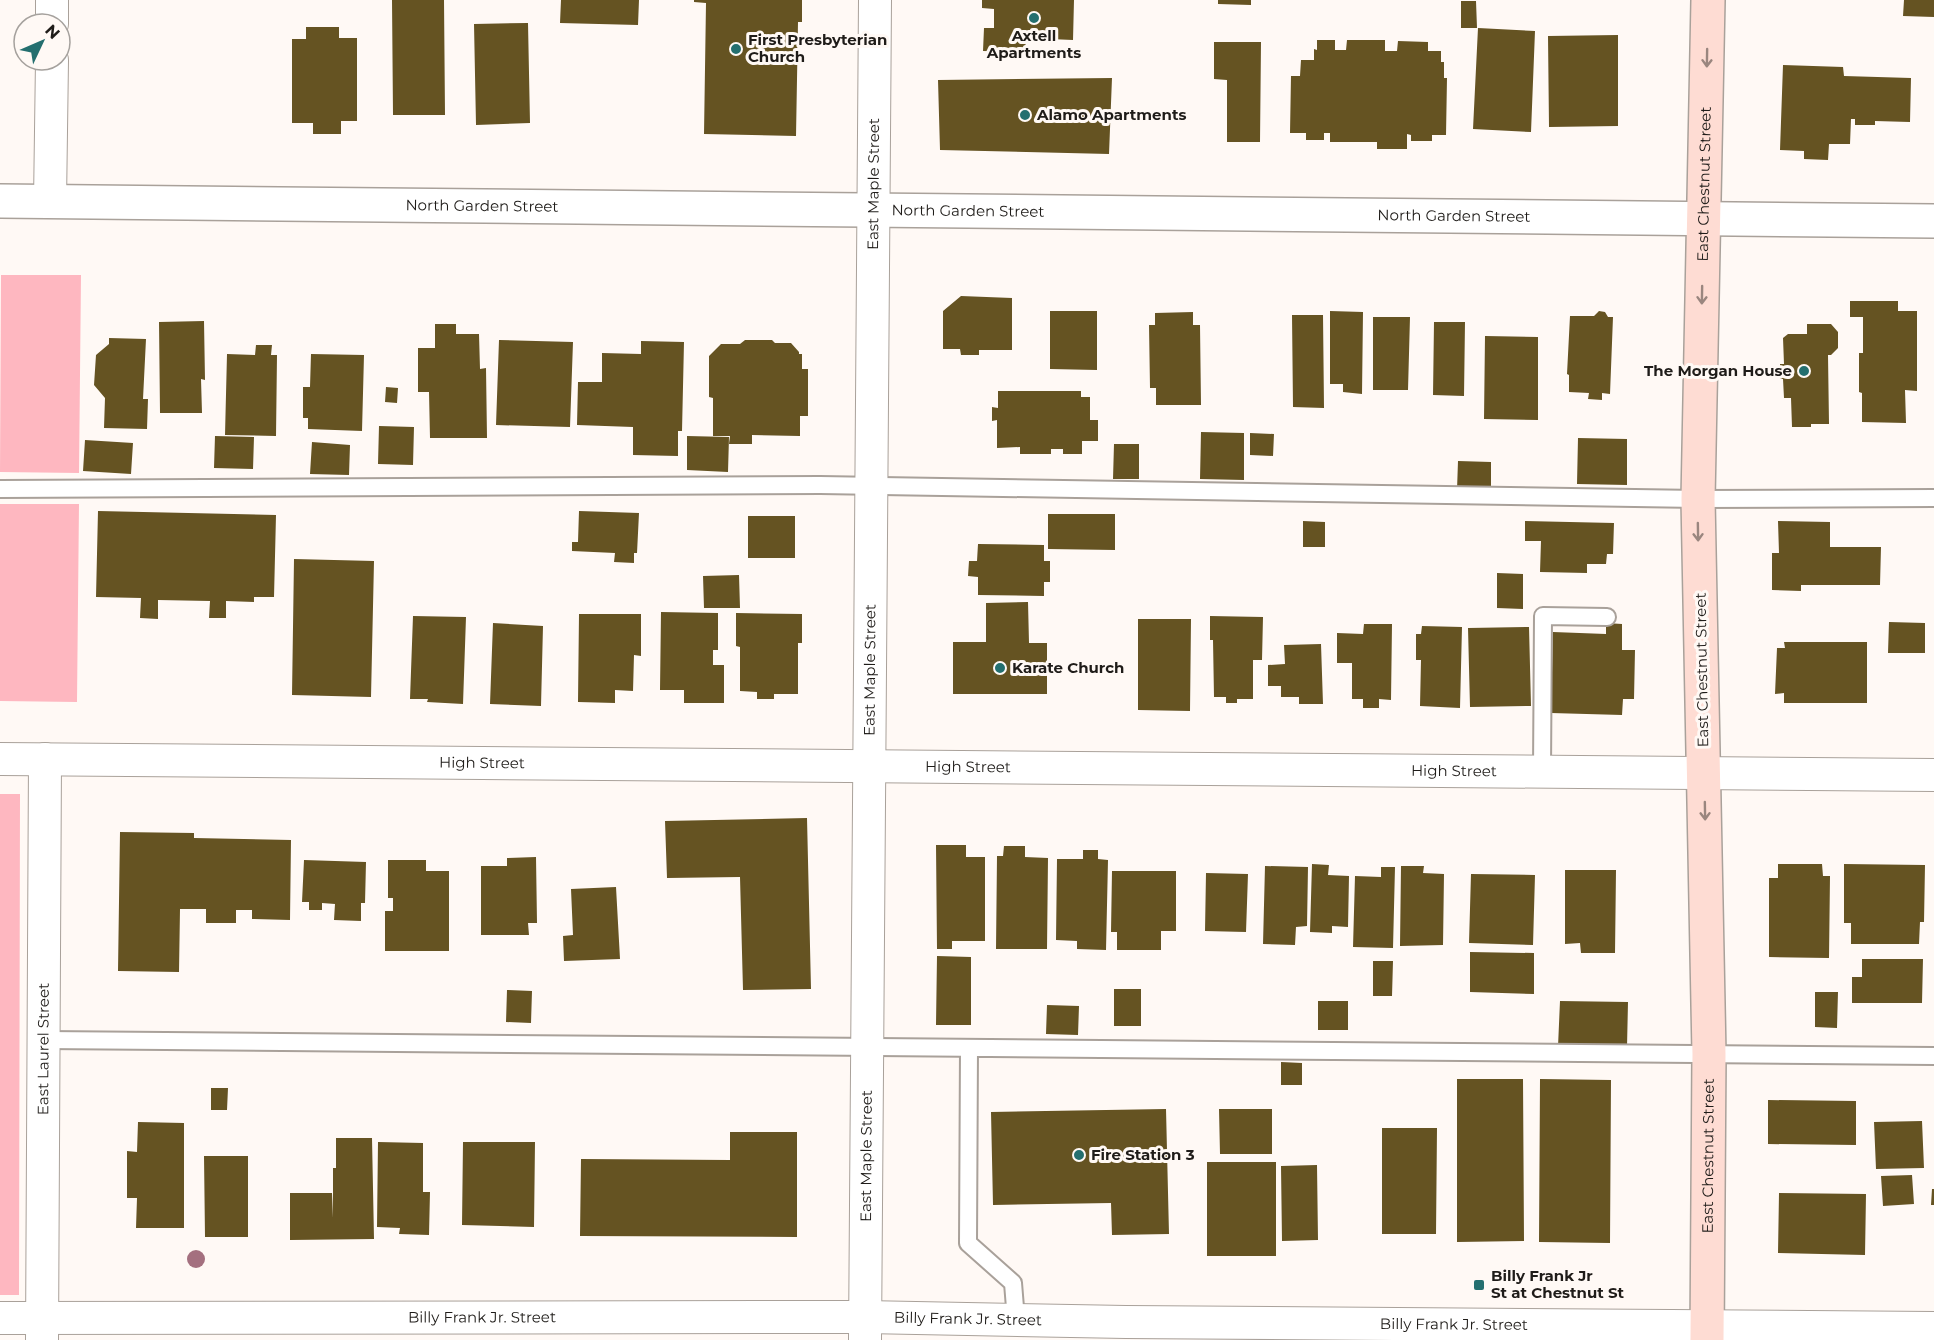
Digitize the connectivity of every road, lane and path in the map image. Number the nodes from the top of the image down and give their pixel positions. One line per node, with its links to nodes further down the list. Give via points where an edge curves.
1 (874, 0): 6 (street, East Maple Street)
2 (1708, 0): 7 (main road, East Chestnut Street, one-way to 7)
3 (52, 72): 5 (street)
4 (0, 201): 5 (street, North Garden Street)
5 (50, 202): 6 (street, North Garden Street)
6 (873, 210): 7 (street, North Garden Street); 9 (street, East Maple Street)
7 (1703, 219): 8 (street, North Garden Street); 12 (main road, East Chestnut Street, one-way to 12)
8 (1934, 221)
9 (871, 485): 10 (lane); 12 (lane); 16 (street, East Maple Street)
10 (0, 489)
11 (1934, 498): 12 (lane)
12 (1698, 499): 18 (main road, East Chestnut Street, one-way to 18)
13 (1607, 617): 17 (lane, via 1543,616)
14 (0, 759): 15 (street, High Street)
15 (45, 759): 16 (street, High Street); 20 (street, East Laurel Street)
16 (869, 767): 17 (street, High Street); 21 (street, East Maple Street)
17 (1542, 772): 18 (street, High Street)
18 (1704, 773): 19 (street, High Street); 23 (main road, East Chestnut Street, one-way to 23)
19 (1934, 776)
20 (44, 1040): 21 (lane); 28 (street, East Laurel Street)
21 (867, 1047): 22 (lane); 29 (street, East Maple Street)
22 (969, 1048): 23 (lane); 26 (lane, via 968,1243 1013,1284)
23 (1709, 1054): 24 (lane); 32 (main road, East Chestnut Street)
24 (1934, 1056)
25 (0, 1318): 28 (street, Billy Frank Jr. Street)
26 (1016, 1320): 29 (street, Billy Frank Jr. Street); 30 (street, Billy Frank Jr. Street)
27 (1934, 1328): 32 (street, Billy Frank Jr. Street)
28 (42, 1329): 29 (street, Billy Frank Jr. Street)
29 (865, 1329)
30 (1126, 1331): 31 (street, Billy Frank Jr. Street)
31 (1460, 1332): 32 (street, Billy Frank Jr. Street)
32 (1707, 1333)

